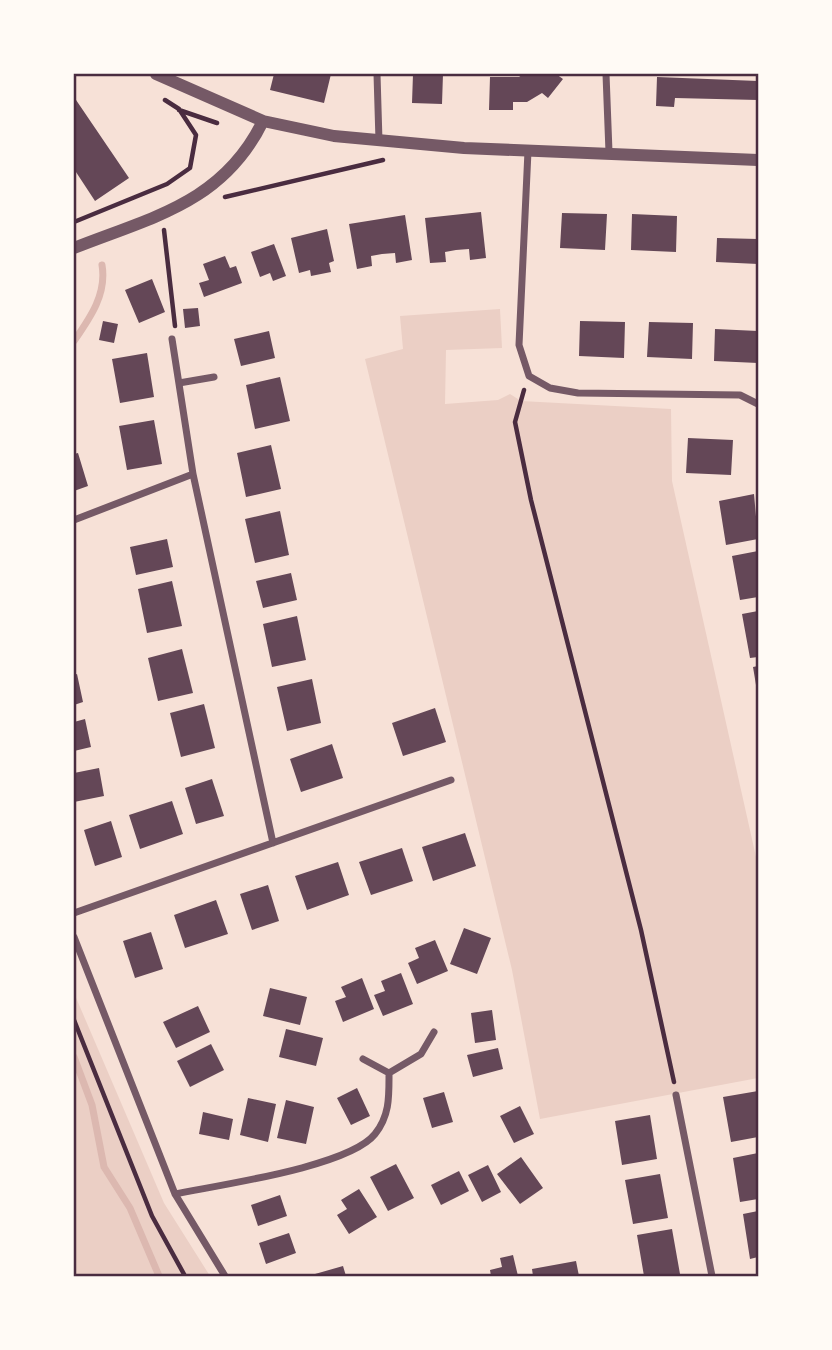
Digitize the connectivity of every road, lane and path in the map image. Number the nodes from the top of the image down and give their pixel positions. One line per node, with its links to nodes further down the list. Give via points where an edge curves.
1 (156, 74): 5 (street)
2 (377, 74): 6 (street)
3 (606, 74): 8 (street)
4 (158, 94): 13 (path, via 178,109 196,135 190,168 167,184)
5 (263, 121): 6 (street); 12 (street, via 221,181)
6 (379, 141): 7 (street)
7 (528, 151): 8 (street); 16 (street, via 519,345)
8 (609, 152): 10 (street)
9 (389, 159): 11 (path)
10 (758, 160)
11 (218, 199)
12 (162, 214): 14 (street); 15 (path, via 176,333)
13 (74, 222)
14 (74, 248)
15 (172, 340): 18 (street)
16 (529, 376): 19 (street, via 550,388 578,393 740,395); 30 (path, via 515,422 520,448 641,930)
17 (214, 377): 18 (street)
18 (179, 383): 20 (street)
19 (757, 403)
20 (194, 474): 21 (street); 23 (street)
21 (74, 520)
22 (451, 780): 23 (street)
23 (273, 843): 24 (street)
24 (74, 913)
25 (74, 937): 31 (street)
26 (74, 1020): 32 (path, via 152,1216)
27 (434, 1032): 29 (street, via 422,1054)
28 (363, 1059): 29 (street)
29 (389, 1073): 31 (street, via 388,1113 374,1137 322,1164)
30 (676, 1095): 34 (street)
31 (175, 1195): 33 (street)
32 (185, 1276)
33 (225, 1276)
34 (712, 1276)

